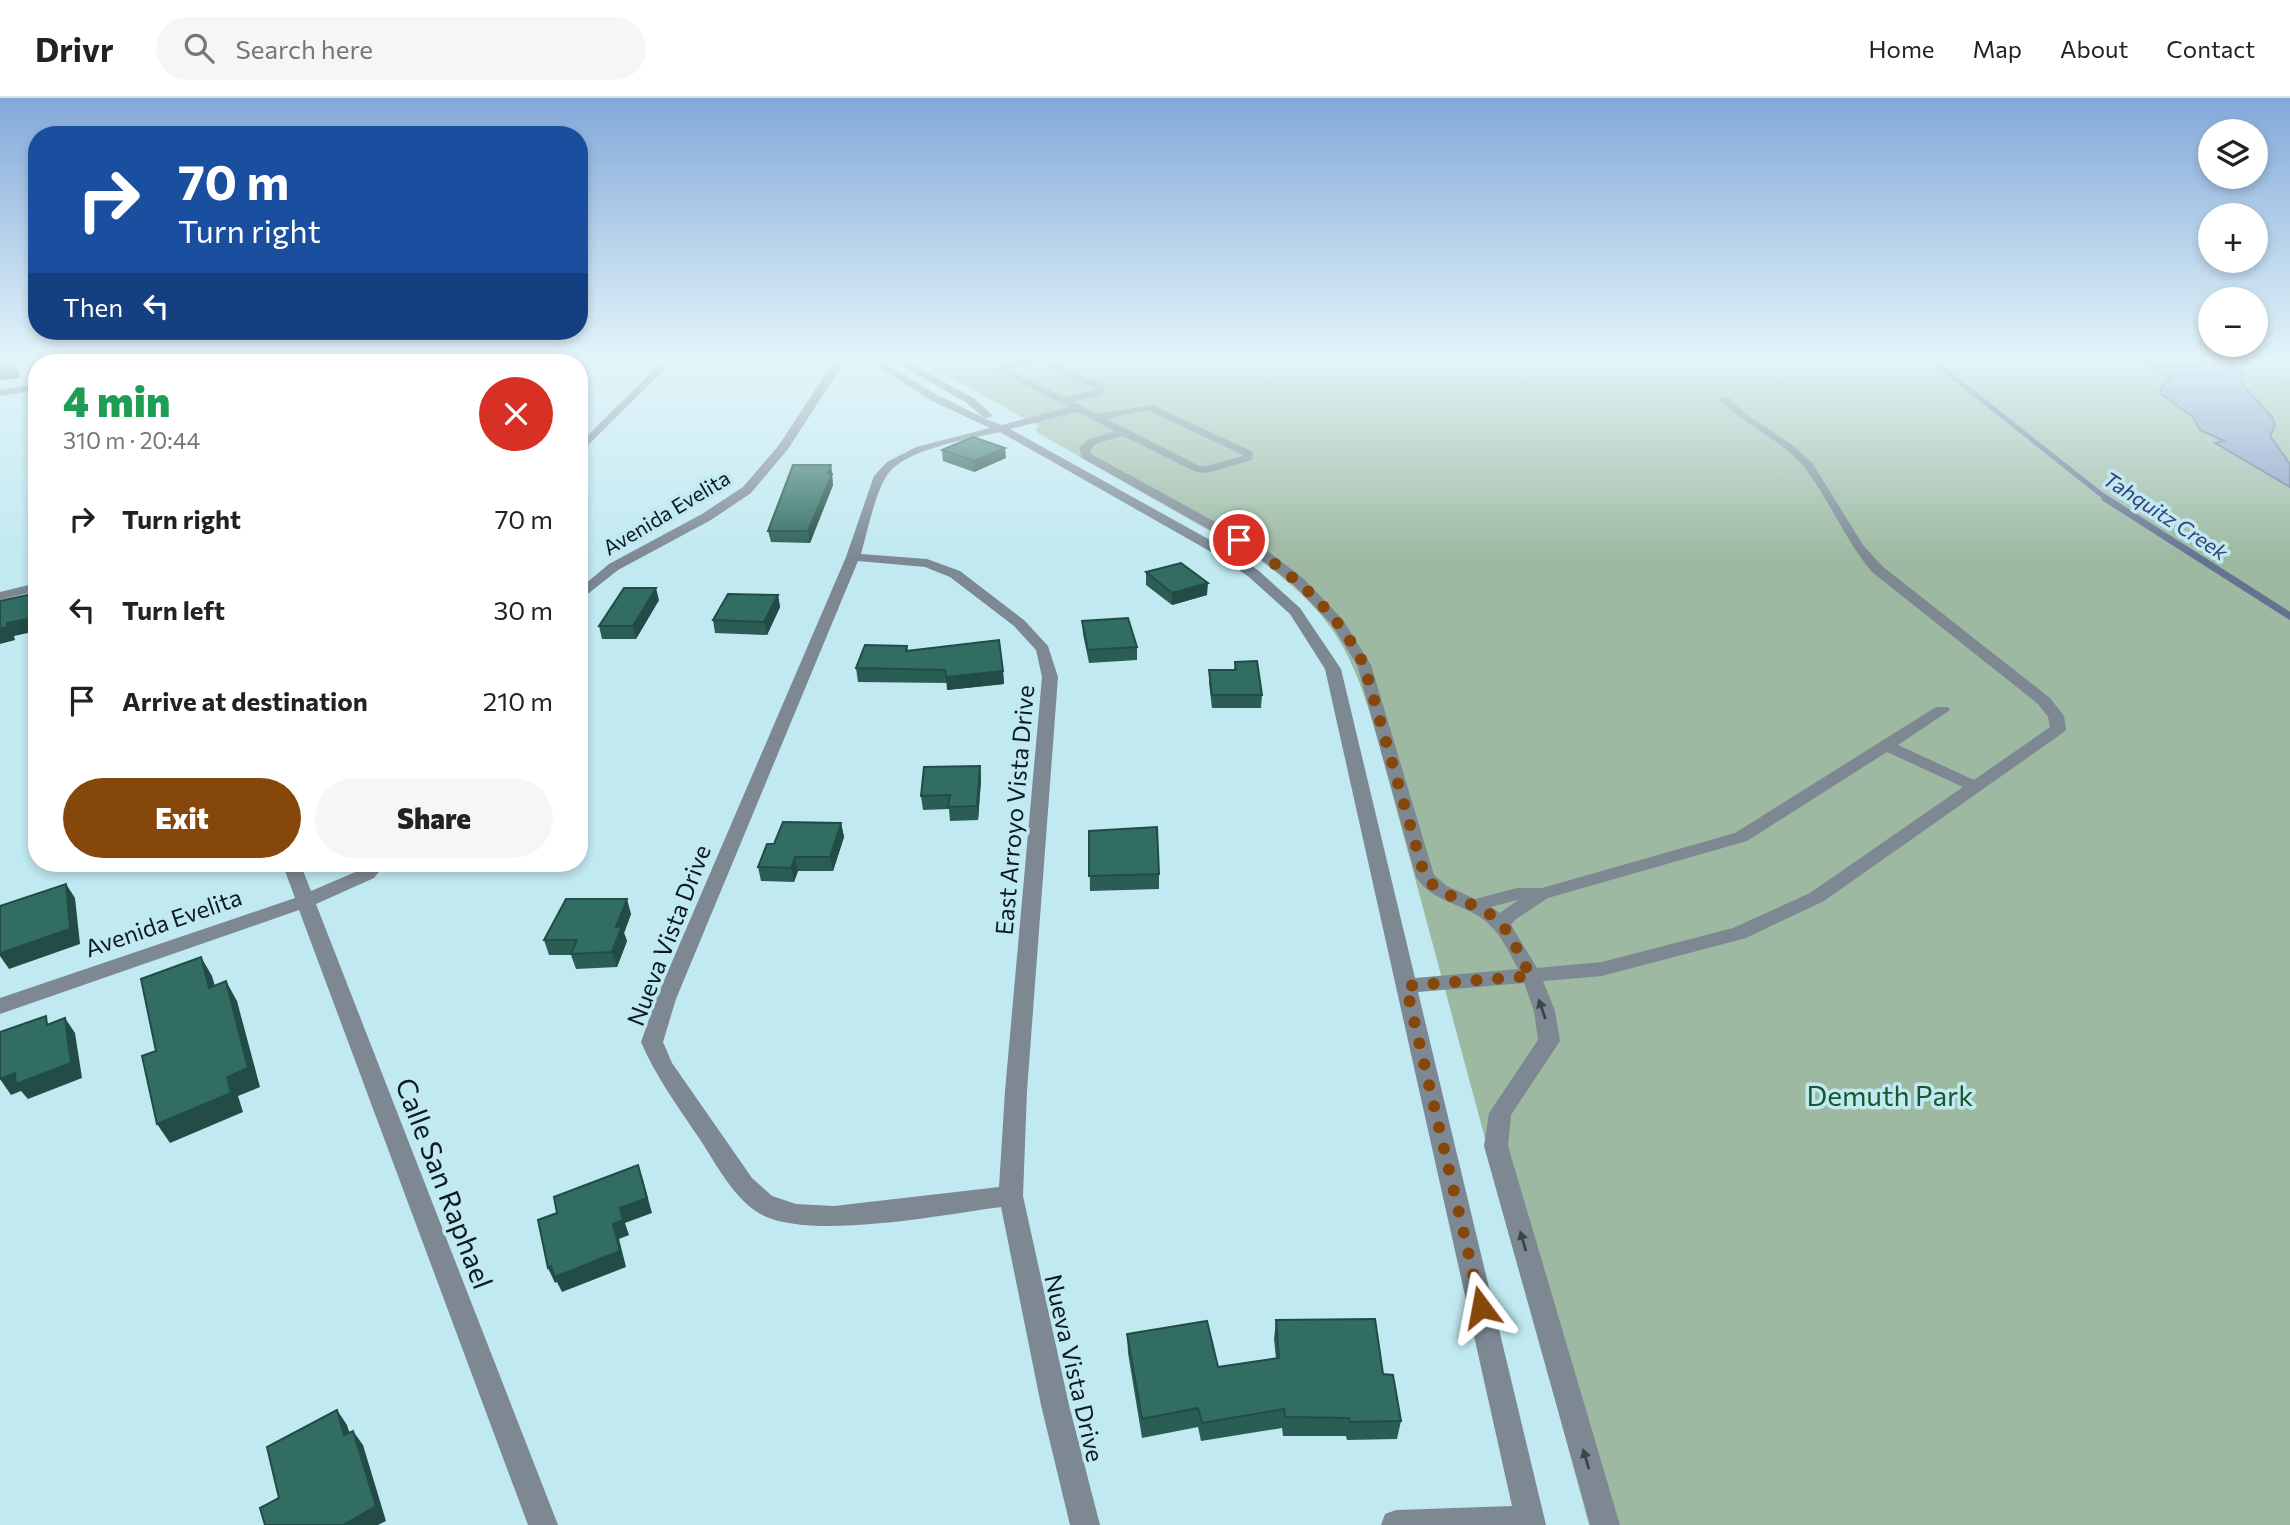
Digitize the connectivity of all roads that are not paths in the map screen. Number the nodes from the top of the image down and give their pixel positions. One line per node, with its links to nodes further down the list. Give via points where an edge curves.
1 (605, 425): 11 (street)
2 (796, 425): 14 (street, Avenida Evelita, via 747,489 716,512 615,568)
3 (990, 425): 9 (street)
4 (997, 425): 9 (street)
5 (1014, 425): 9 (street, Nueva Vista Drive)
6 (1109, 425): 10 (street)
7 (1186, 425): 10 (street, via 1249,454 1248,458 1196,469)
8 (1755, 425): 18 (street, via 1809,466 1857,547 1877,569 2044,701 2056,716 2058,729)
9 (1001, 428): 12 (street, Nueva Vista Drive, via 919,449 891,464 880,476); 26 (street, via 1225,554 1272,588 1313,635 1333,669)
10 (1124, 432): 23 (street, via 1093,441 1085,448 1086,456 1260,552 1299,582 1338,623 1364,665 1420,867 1438,891)
11 (588, 442)
12 (853, 557): 28 (street, East Arroyo Vista Drive, via 928,563 955,574 1019,623 1042,649 1050,677); 28 (street, Nueva Vista Drive, via 666,999 652,1042 662,1066 744,1185 764,1205 796,1214 834,1216)
13 (28, 589): 15 (street)
14 (588, 590)
15 (0, 596)
16 (1942, 710): 17 (street)
17 (1886, 745): 18 (street); 21 (street, via 1741,837)
18 (1976, 788): 25 (street, via 1817,897 1739,933 1602,969)
19 (295, 872): 22 (street, Calle San Raphael)
20 (368, 872): 22 (street, Avenida Evelita)
21 (1542, 894): 23 (street, via 1517,894); 24 (street)
22 (306, 901): 27 (street, Avenida Evelita); 30 (street, Calle San Raphael)
23 (1472, 906): 24 (street)
24 (1502, 924): 25 (street)
25 (1531, 976): 26 (street); 33 (street, one-way to 25, via 1496,1146 1500,1113 1549,1041)
26 (1406, 986): 29 (street)
27 (0, 1006)
28 (1011, 1196): 31 (street, Nueva Vista Drive)
29 (1531, 1523): 32 (street)
30 (543, 1525)
31 (1085, 1525)
32 (1396, 1525)
33 (1605, 1525)

